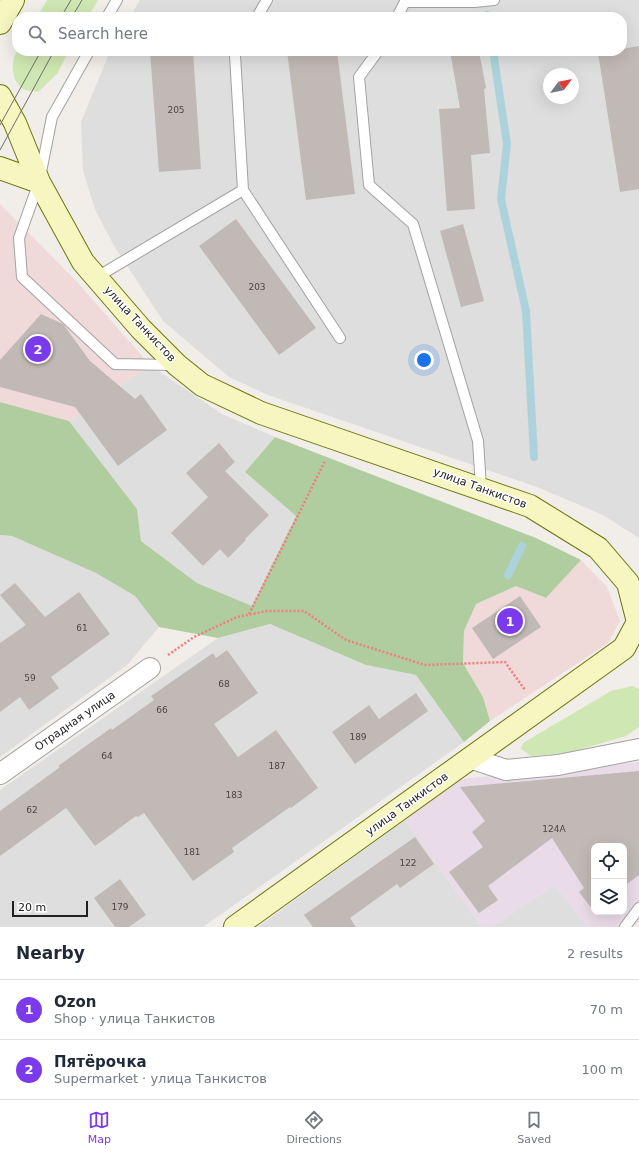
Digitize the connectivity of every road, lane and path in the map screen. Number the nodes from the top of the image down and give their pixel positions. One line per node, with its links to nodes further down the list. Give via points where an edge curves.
1 (13, 0): 9 (main road)
2 (117, 0): 6 (lane)
3 (267, 0): 7 (lane)
4 (494, 0): 5 (lane)
5 (406, 1): 8 (lane)
6 (110, 12)
7 (260, 12)
8 (400, 12)
9 (0, 24)
10 (86, 56): 15 (lane, via 52,117)
11 (235, 56): 16 (lane)
12 (374, 56): 21 (lane, via 359,77 369,185 413,224 478,442)
13 (0, 96): 15 (main road, улица Танкистов, via 15,123)
14 (0, 168): 15 (main road)
15 (39, 182): 17 (main road, улица Танкистов, via 83,262); 19 (lane, via 19,238 22,276 115,364)
16 (243, 190): 17 (lane); 18 (lane)
17 (96, 277): 19 (main road, улица Танкистов, via 141,329)
18 (340, 338)
19 (177, 365): 20 (main road, улица Танкистов, via 202,385 261,413)
20 (336, 439): 21 (main road, улица Танкистов); 23 (path)
21 (481, 488): 22 (main road, улица Танкистов, via 530,506 598,548)
22 (633, 581): 24 (main road, улица Танкистов, via 638,622)
23 (249, 615): 25 (path, via 238,617 194,638); 26 (path, via 267,610 304,611 346,640 425,665 505,662)
24 (635, 638): 26 (main road, улица Танкистов)
25 (150, 668): 29 (street, Отрадная улица)
26 (539, 709): 28 (main road, улица Танкистов)
27 (639, 749): 28 (street, via 558,765 506,770)
28 (470, 758): 31 (main road, улица Танкистов)
29 (0, 774)
30 (639, 908): 32 (lane)
31 (235, 927)
32 (625, 927)

